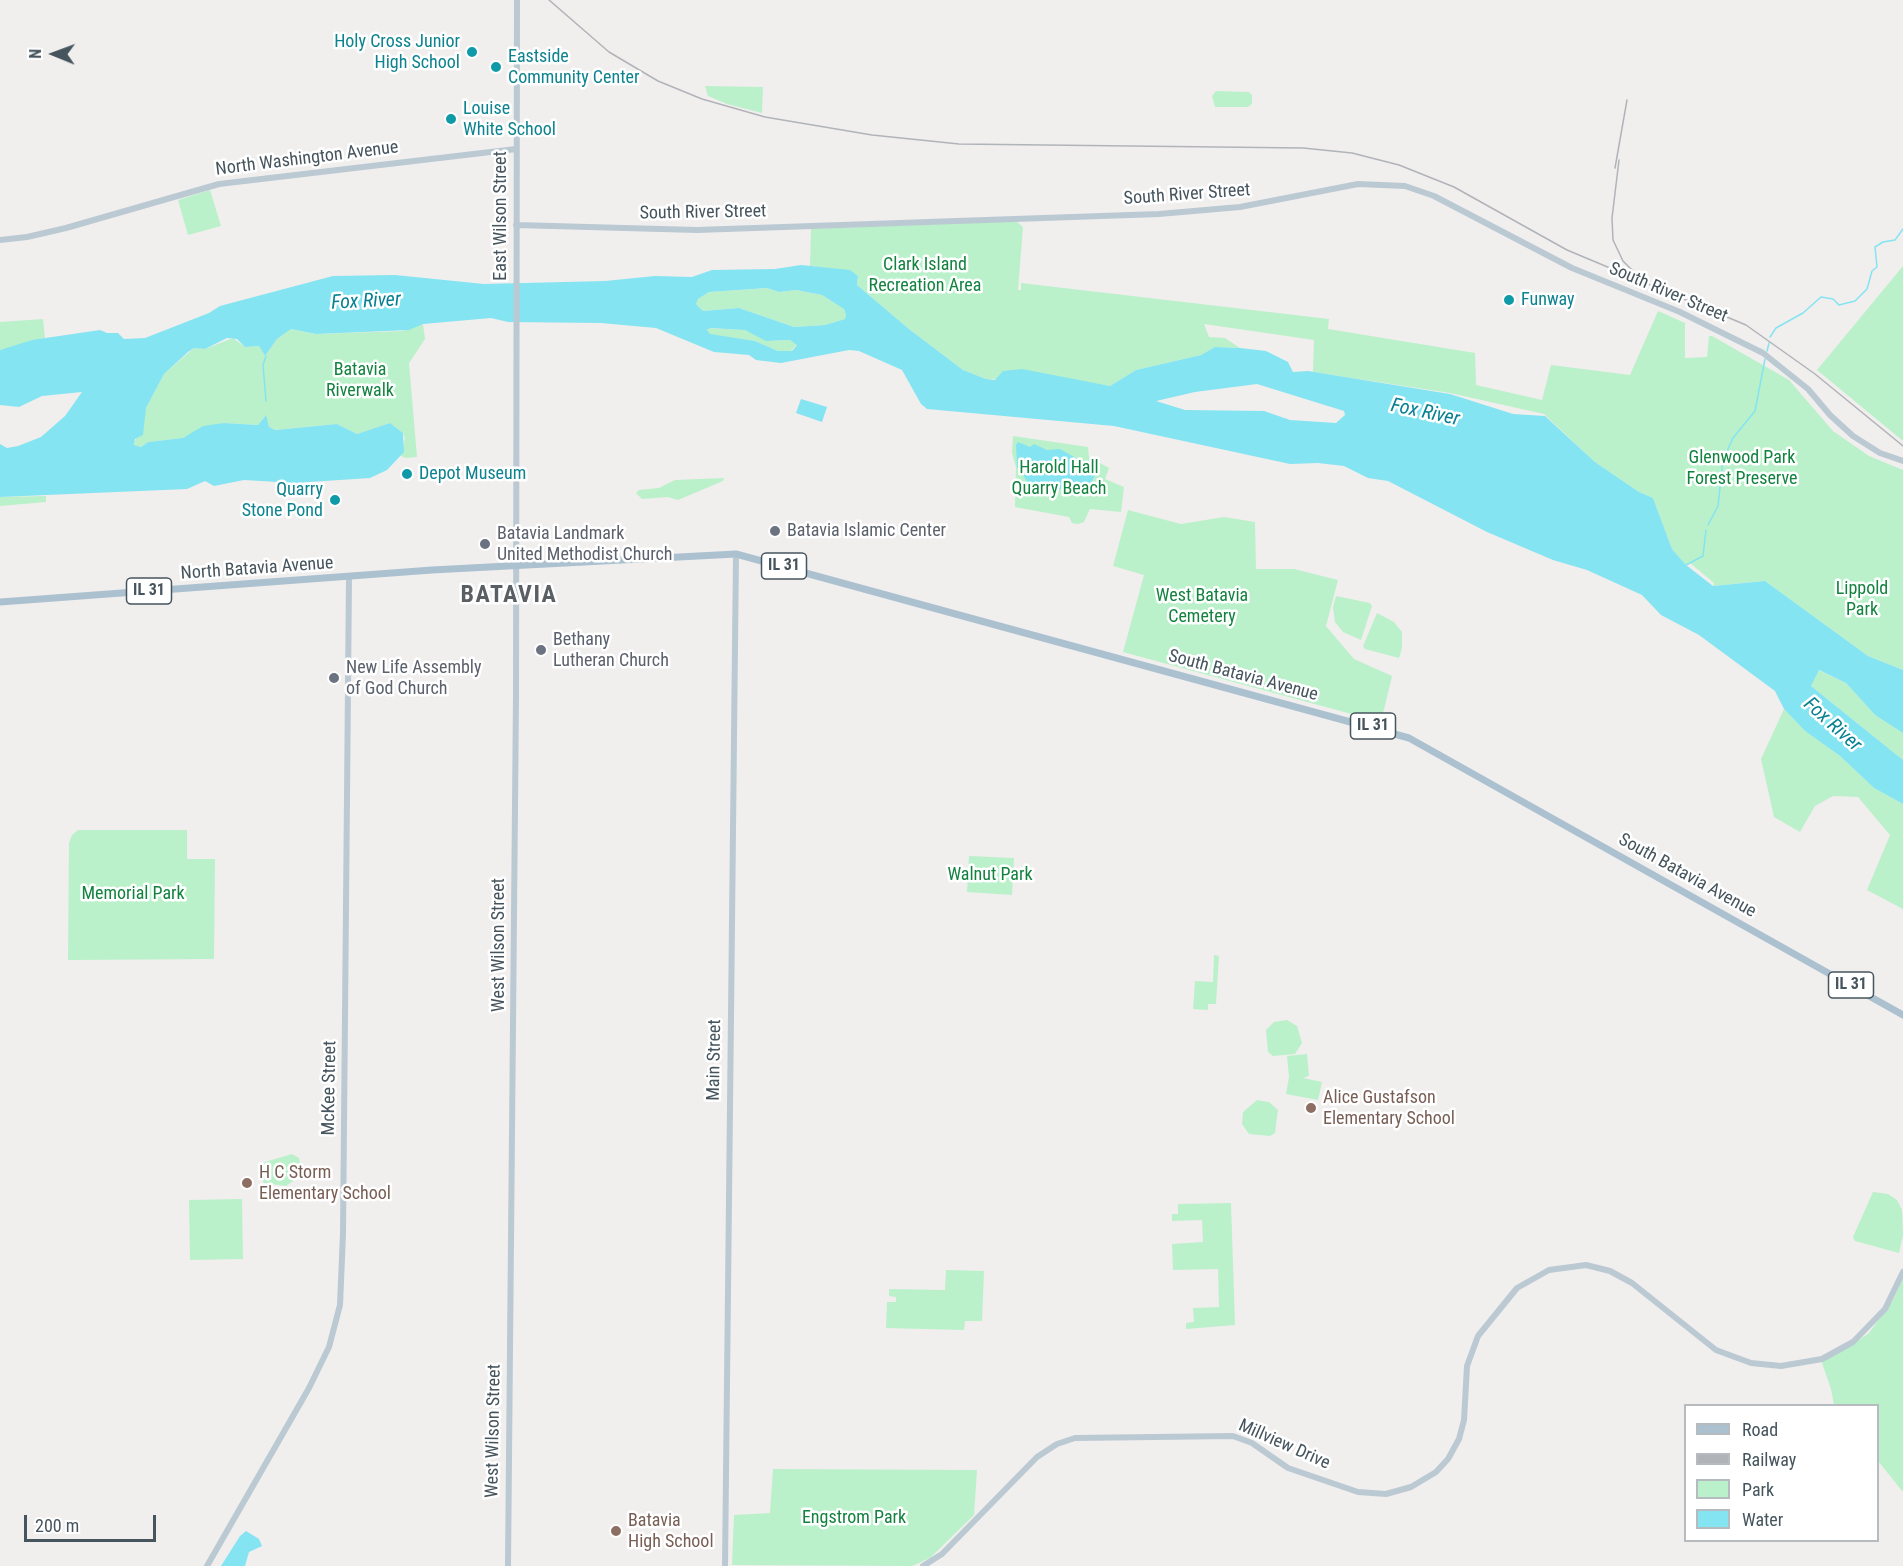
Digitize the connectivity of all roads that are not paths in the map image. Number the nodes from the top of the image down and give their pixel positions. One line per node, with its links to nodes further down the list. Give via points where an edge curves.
1 (517, 0): 2 (main road, East Wilson Street)
2 (516, 149): 3 (main road, East Wilson Street); 4 (main road, North Washington Avenue, via 219,184 66,228)
3 (516, 225): 5 (main road, East Wilson Street); 6 (main road, South River Street, via 697,230 1159,214 1240,207 1347,185 1385,183 1434,196 1554,259 1763,352 1793,375 1853,436 1880,453)
4 (0, 240)
5 (516, 324): 8 (main road, West Wilson Street)
6 (1903, 461)
7 (736, 554): 8 (main road, South Batavia Avenue / IL 31); 11 (main road, South Batavia Avenue / IL 31, via 1409,738); 15 (main road, Main Street)
8 (516, 565): 9 (main road, North Batavia Avenue / IL 31); 14 (main road, West Wilson Street)
9 (349, 578): 10 (main road, North Batavia Avenue / IL 31); 13 (main road, McKee Street, via 340,1305 329,1347 309,1388)
10 (0, 602)
11 (1903, 1015)
12 (1903, 1272): 16 (main road, Millview Drive, via 1885,1309 1853,1342 1822,1359 1780,1366 1743,1361 1716,1350 1632,1283 1610,1271 1586,1265 1549,1269 1517,1288 1478,1336 1467,1366 1459,1439 1436,1472 1411,1487 1386,1494 1358,1492 1288,1468 1252,1443 1233,1436 1075,1438 1057,1443 1037,1457 942,1554)
13 (207, 1566)
14 (508, 1566)
15 (725, 1566)
16 (923, 1566)

